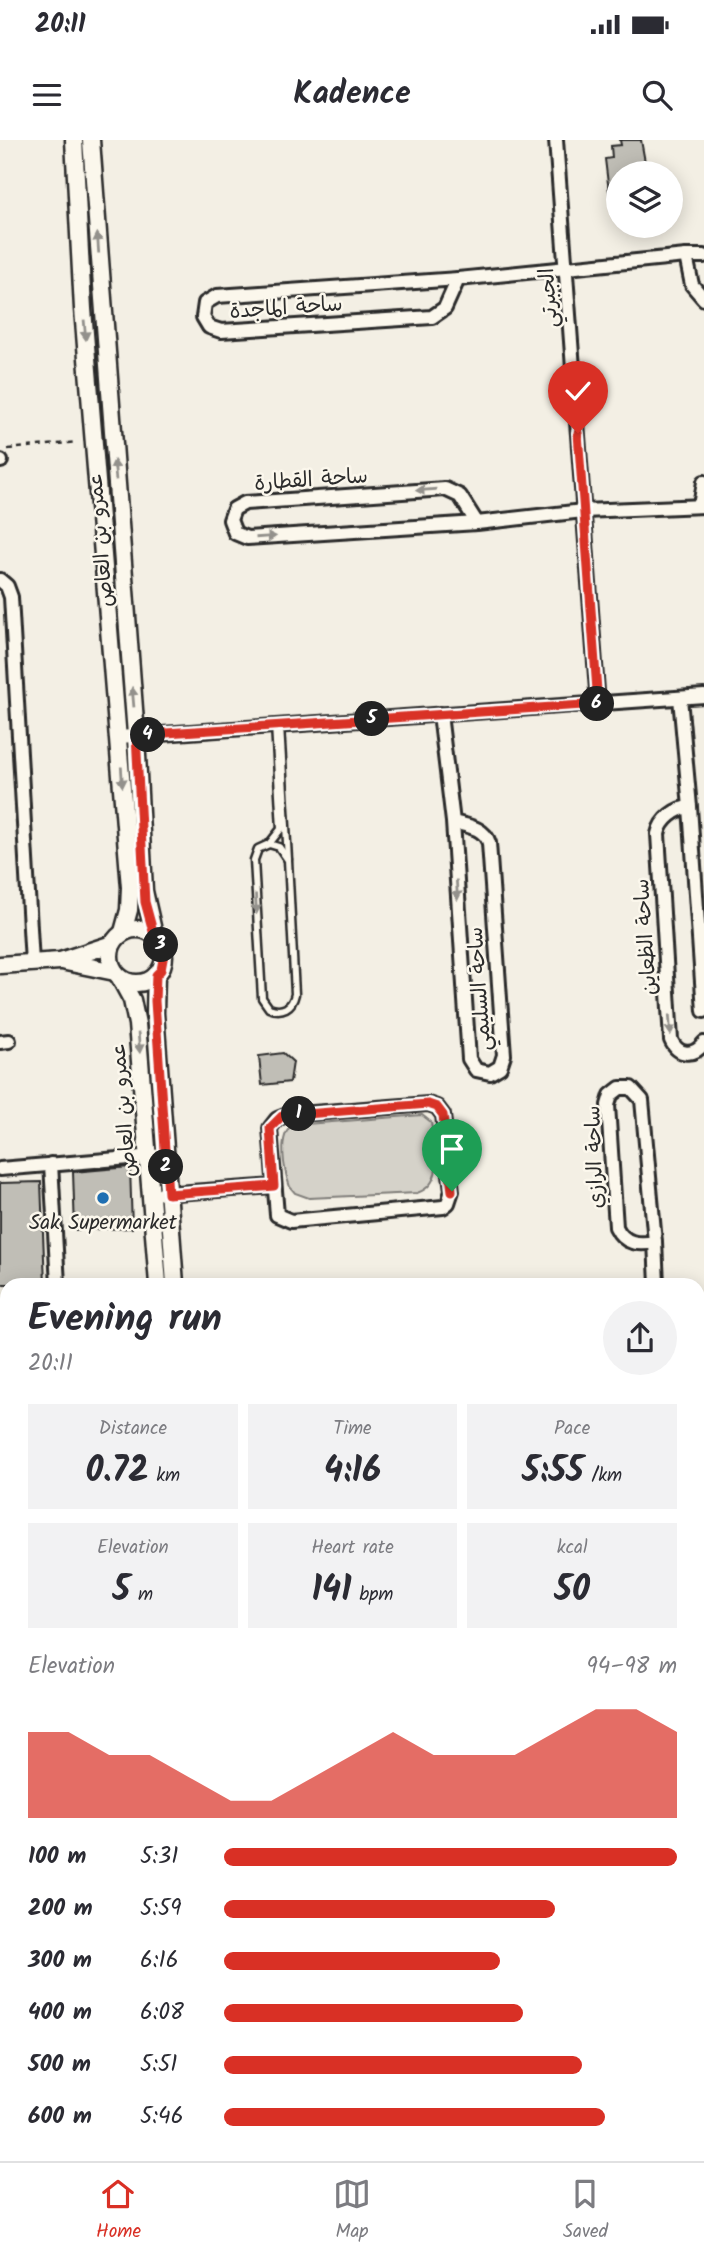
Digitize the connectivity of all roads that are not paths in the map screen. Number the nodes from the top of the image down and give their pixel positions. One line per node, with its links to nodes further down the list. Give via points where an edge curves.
1 (74, 140): 20 (street, عمرو بن العاص, one-way to 20, via 83,309)
2 (91, 140): 19 (street, عمرو بن العاص, one-way to 2)
3 (556, 140): 6 (street, الجبرتي)
4 (686, 256): 5 (street, ساحة الماجدة); 6 (street, ساحة الماجدة); 8 (street, via 692,285)
5 (704, 256)
6 (565, 268): 7 (street, ساحة الماجدة); 11 (street, الجبرتي)
7 (458, 279): 7 (street, ساحة الماجدة, via 217,296 205,303 203,317 209,327 221,331 432,317 445,308)
8 (704, 299)
9 (704, 482): 10 (street)
10 (702, 506): 11 (street, ساحة القطارة)
11 (583, 511): 12 (street, ساحة القطارة); 16 (street, الجبرتي)
12 (477, 523): 12 (street, ساحة القطارة, one-way to 12, via 460,496 444,489 245,503 234,509 230,520 235,533 247,538)
13 (0, 580): 28 (street, via 10,597)
14 (704, 696): 15 (street)
15 (680, 698): 16 (street); 21 (street)
16 (598, 704): 17 (street)
17 (440, 714): 18 (street); 22 (street, ساحة السليمي)
18 (278, 725): 19 (street); 23 (lane, via 281,826); 24 (lane)
19 (136, 735): 20 (street); 25 (street, عمرو بن العاص, via 144,891)
20 (119, 737): 26 (street, عمرو بن العاص, one-way to 26, via 130,898)
21 (690, 807): 32 (street); 33 (street, ساحة الظعاين, one-way to 33, via 664,820 659,847 671,1040 686,1053)
22 (453, 822): 22 (street, ساحة السليمي, one-way to 22, via 469,1059 476,1070 489,1073 500,1067 504,1055 489,843 484,832)
23 (269, 844): 24 (lane, via 279,847); 24 (lane, one-way to 24, via 258,849 254,860 262,995 266,1005 277,1010 289,1006 295,995)
24 (288, 860)
25 (154, 935): 26 (street, via 139,929); 31 (street, via 164,954)
26 (118, 938): 27 (street); 30 (street, via 110,958)
27 (60, 961): 28 (street); 30 (street)
28 (32, 963): 29 (street)
29 (0, 965)
30 (118, 975): 31 (street, via 135,984); 34 (street, عمرو بن العاص, one-way to 34, via 135,1012)
31 (156, 975): 34 (street, عمرو بن العاص)
32 (704, 1012)
33 (704, 1043)
34 (157, 1156): 35 (street); 38 (street, عمرو بن العاص); 39 (street, عمرو بن العاص)
35 (51, 1164): 36 (street); 41 (street)
36 (0, 1168)
37 (274, 1186): 37 (street, via 275,1210 285,1221 438,1210 448,1203 452,1191 443,1115 428,1104 282,1116 270,1128); 38 (street)
38 (168, 1194): 39 (street); 43 (street, عمرو بن العاص)
39 (151, 1195): 42 (street, عمرو بن العاص)
40 (655, 1242): 40 (street, ساحة الرازي, via 642,1100 631,1088 620,1088 608,1105 616,1227 629,1242); 44 (street, ساحة الرازي)
41 (58, 1278)
42 (158, 1278)
43 (175, 1278)
44 (657, 1278)

